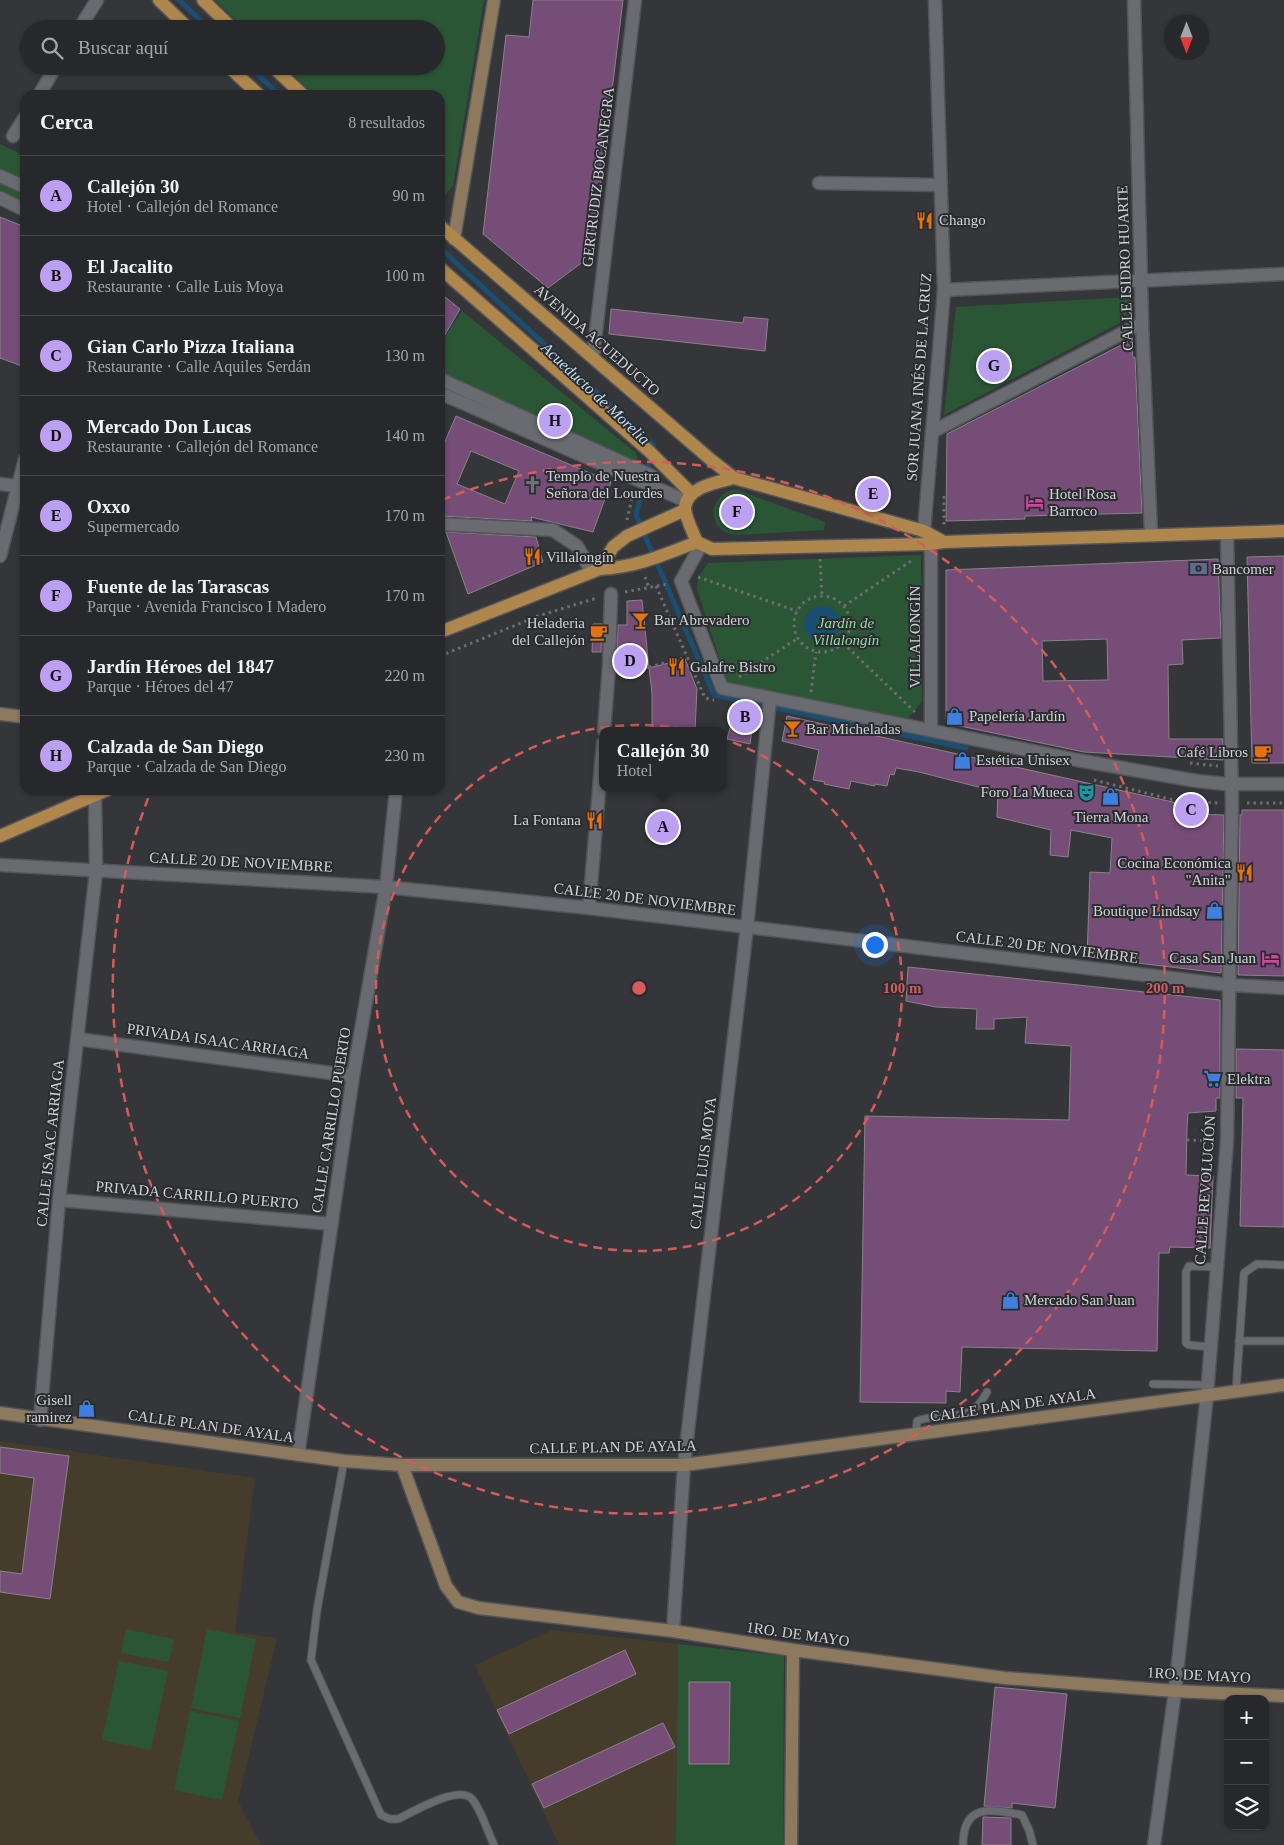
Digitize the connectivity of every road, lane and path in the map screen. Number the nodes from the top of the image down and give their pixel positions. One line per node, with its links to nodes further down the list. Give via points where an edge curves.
1 (97, 0): 8 (street)
2 (159, 0): 9 (main road)
3 (203, 0): 10 (main road)
4 (494, 0): 26 (street)
5 (635, 0): 32 (street, GERTRUDIZ BOCANEGRA)
6 (935, 0): 22 (street, SOR JUANA INÉS DE LA CRUZ)
7 (1134, 0): 29 (street, CALLE ISIDRO HUARTE)
8 (85, 20)
9 (180, 20)
10 (224, 20)
11 (50, 75): 14 (street)
12 (238, 75): 15 (main road)
13 (282, 75): 16 (main road)
14 (41, 90)
15 (254, 90)
16 (298, 90)
17 (20, 125): 18 (street)
18 (13, 136)
19 (0, 176): 21 (street)
20 (818, 184): 22 (street)
21 (20, 185)
22 (940, 185): 30 (street, SOR JUANA INÉS DE LA CRUZ)
23 (0, 198): 24 (street)
24 (20, 208)
25 (445, 231): 26 (main road, AVENIDA ACUEDUCTO)
26 (454, 239): 32 (main road, AVENIDA ACUEDUCTO)
27 (445, 272): 42 (main road, via 649,451)
28 (1284, 274): 29 (street)
29 (1141, 280): 30 (street); 31 (street, CALLE ISIDRO HUARTE)
30 (944, 290): 35 (street, SOR JUANA INÉS DE LA CRUZ)
31 (1142, 323): 35 (street); 48 (street, CALLE ISIDRO HUARTE)
32 (593, 358): 37 (main road, AVENIDA ACUEDUCTO)
33 (445, 380): 36 (street)
34 (445, 395): 38 (street)
35 (932, 432): 45 (street, SOR JUANA INÉS DE LA CRUZ)
36 (652, 476)
37 (734, 478): 42 (main road, via 709,485); 45 (main road)
38 (637, 479): 42 (street); 44 (path)
39 (0, 484): 40 (street)
40 (20, 487)
41 (20, 490): 53 (street)
42 (688, 502): 50 (main road); 58 (main road, via 627,536 613,547)
43 (445, 524): 58 (street, via 553,530 578,546)
44 (625, 528)
45 (924, 530): 49 (main road); 51 (street, SOR JUANA INÉS DE LA CRUZ)
46 (1284, 532): 47 (main road)
47 (1227, 533): 48 (main road); 86 (street, CALLE REVOLUCIÓN)
48 (1151, 536): 49 (main road)
49 (944, 542): 51 (main road)
50 (699, 544): 51 (main road, via 712,549); 58 (main road, via 640,564); 76 (street, via 681,581 722,688)
51 (930, 544): 84 (street, VILLALONGÍN)
52 (912, 555): 65 (path, via 921,555)
53 (0, 556)
54 (830, 558): 56 (path)
55 (811, 559): 56 (path)
56 (820, 559): 64 (path)
57 (703, 570): 59 (path)
58 (596, 571): 67 (main road)
59 (698, 577): 60 (path); 66 (path)
60 (698, 583)
61 (656, 586): 72 (path)
62 (649, 588): 63 (path)
63 (611, 594): 71 (path, via 538,616); 83 (street)
64 (822, 596): 65 (path); 66 (path, via 808,600)
65 (844, 606): 69 (path, via 850,629)
66 (797, 610): 68 (path, via 794,629)
67 (445, 630)
68 (798, 638): 70 (path); 74 (path)
69 (843, 643): 70 (path, via 831,651); 79 (path)
70 (816, 652): 77 (path)
71 (445, 654)
72 (687, 657): 73 (path); 75 (path)
73 (648, 667)
74 (736, 680)
75 (705, 698)
76 (770, 699): 84 (street); 100 (street, CALLE LUIS MOYA)
77 (810, 700)
78 (918, 706): 79 (path)
79 (914, 712): 81 (path)
80 (0, 714): 82 (street)
81 (911, 715)
82 (20, 716)
83 (604, 727)
84 (931, 730): 87 (street, via 1077,760)
85 (1188, 763): 86 (path)
86 (1232, 767): 87 (street, CALLE REVOLUCIÓN)
87 (1232, 784): 88 (street); 93 (street, CALLE REVOLUCIÓN)
88 (1284, 784)
89 (599, 790): 99 (street)
90 (94, 795): 95 (main road)
91 (101, 795): 97 (street, CALLE ISAAC ARRIAGA)
92 (395, 795): 98 (street, CALLE CARRILLO PUERTO)
93 (1232, 803): 94 (path); 101 (street, CALLE REVOLUCIÓN)
94 (1284, 803)
95 (0, 836)
96 (0, 865): 97 (street, CALLE 20 DE NOVIEMBRE)
97 (96, 871): 98 (street, CALLE 20 DE NOVIEMBRE); 103 (street, CALLE ISAAC ARRIAGA)
98 (386, 887): 99 (street, CALLE 20 DE NOVIEMBRE); 104 (street, CALLE CARRILLO PUERTO)
99 (589, 908): 100 (street, CALLE 20 DE NOVIEMBRE)
100 (747, 927): 101 (street, CALLE 20 DE NOVIEMBRE); 125 (street, CALLE LUIS MOYA)
101 (1229, 985): 102 (street, CALLE 20 DE NOVIEMBRE); 106 (street, CALLE REVOLUCIÓN)
102 (1284, 988)
103 (78, 1039): 104 (street, PRIVADA ISAAC ARRIAGA); 107 (street, CALLE ISAAC ARRIAGA)
104 (353, 1076): 108 (street, CALLE CARRILLO PUERTO)
105 (1187, 1140): 106 (path)
106 (1227, 1142): 110 (street, CALLE REVOLUCIÓN)
107 (60, 1200): 108 (street, PRIVADA CARRILLO PUERTO); 120 (street, CALLE ISAAC ARRIAGA)
108 (332, 1224): 122 (street, CALLE CARRILLO PUERTO)
109 (1284, 1265): 111 (lane, via 1257,1264 1244,1273)
110 (1217, 1268): 113 (street, CALLE REVOLUCIÓN); 113 (lane, via 1194,1265 1189,1266 1186,1272 1186,1343)
111 (1239, 1341): 112 (lane); 117 (lane)
112 (1284, 1341)
113 (1211, 1348): 116 (street, CALLE REVOLUCIÓN)
114 (1153, 1384): 116 (lane)
115 (1284, 1385): 117 (street, CALLE PLAN DE AYALA)
116 (1207, 1390): 117 (street, CALLE PLAN DE AYALA); 121 (street, CALLE PLAN DE AYALA); 128 (street, CALLE REVOLUCIÓN)
117 (1236, 1391)
118 (987, 1392): 121 (lane, via 971,1413 917,1421)
119 (0, 1413): 120 (street, CALLE PLAN DE AYALA)
120 (40, 1420): 122 (street, CALLE PLAN DE AYALA)
121 (916, 1434): 125 (street, CALLE PLAN DE AYALA)
122 (298, 1454): 123 (street, CALLE PLAN DE AYALA)
123 (344, 1461): 124 (street, CALLE PLAN DE AYALA); 130 (lane, via 311,1660 381,1815 398,1819 453,1794 465,1794 472,1799)
124 (402, 1465): 125 (street, CALLE PLAN DE AYALA); 126 (street, 1RO. DE MAYO, via 446,1586 458,1602 479,1608)
125 (684, 1465): 126 (street, CALLE LUIS MOYA)
126 (673, 1630): 127 (street, 1RO. DE MAYO)
127 (794, 1650): 128 (street, 1RO. DE MAYO, via 1005,1678); 131 (street)
128 (1175, 1691): 129 (street, 1RO. DE MAYO); 134 (street, CALLE REVOLUCIÓN)
129 (1284, 1696)
130 (494, 1845)
131 (791, 1845)
132 (963, 1845): 133 (lane, via 968,1820 978,1811 998,1810 1022,1815)
133 (1033, 1845)
134 (1154, 1845)

